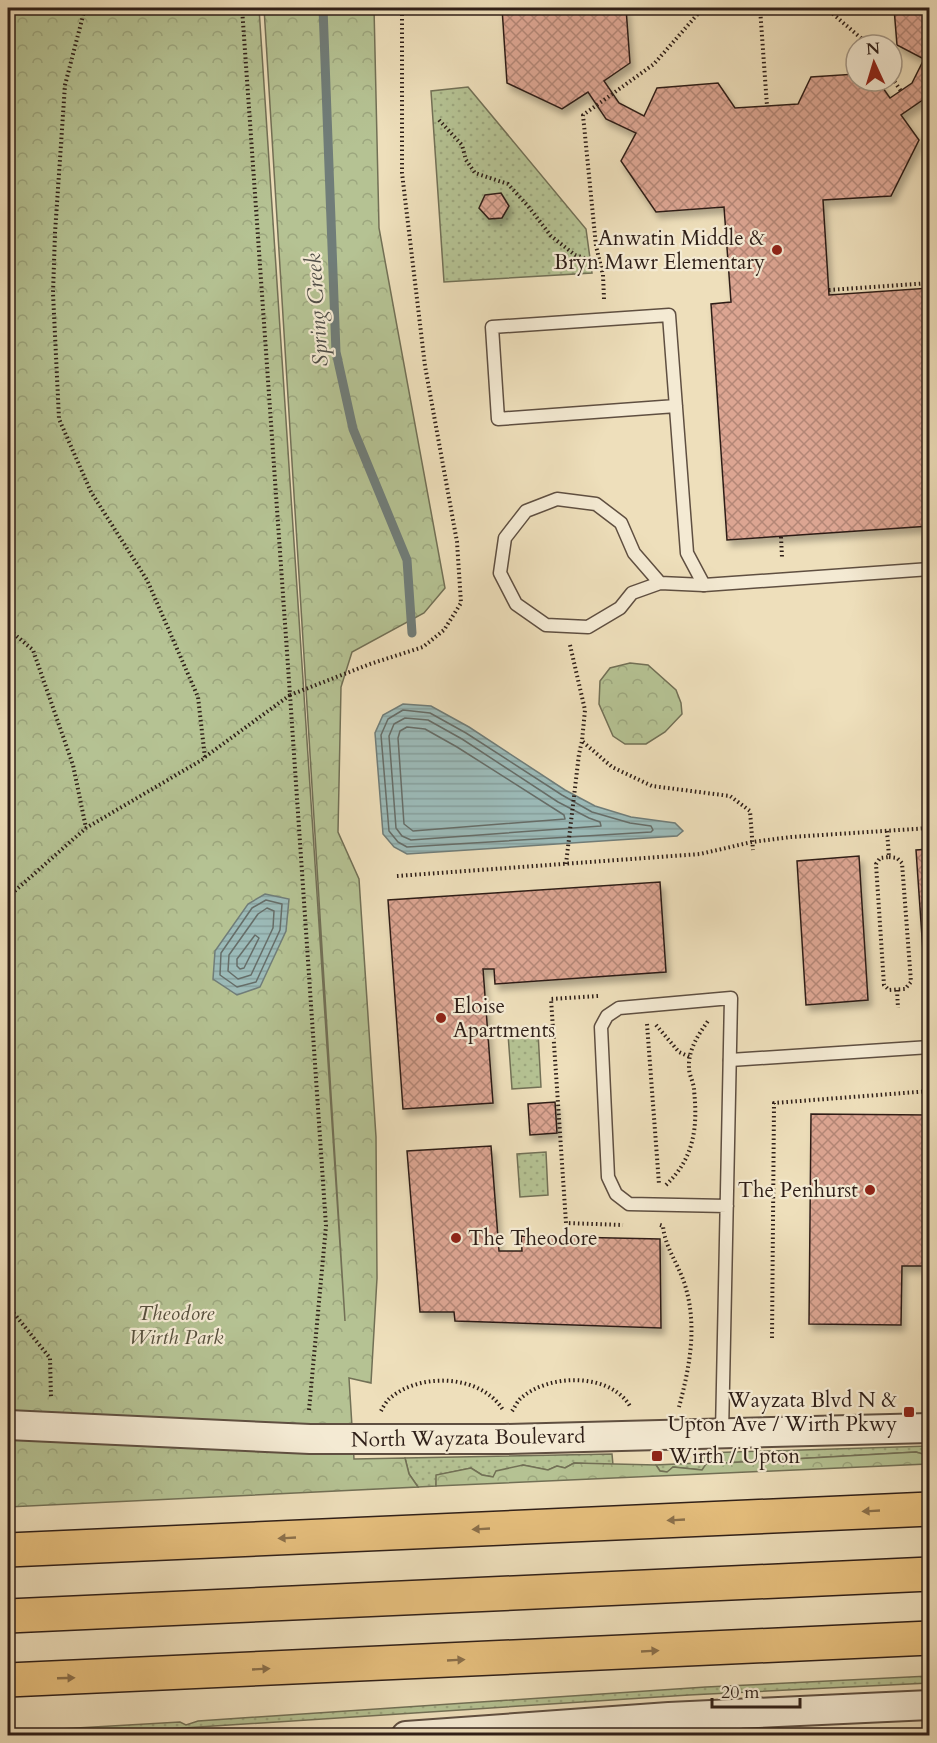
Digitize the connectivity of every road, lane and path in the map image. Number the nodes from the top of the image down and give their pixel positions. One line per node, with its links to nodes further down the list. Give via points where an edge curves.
1 (85, 8): 24 (path, via 66,85 55,233 52,293 58,419 91,492 147,580 198,697)
2 (242, 8): 22 (path)
3 (402, 8): 22 (path, via 402,173 425,366 457,542 461,603 444,630 423,647)
4 (702, 8): 10 (path, via 654,64 583,115)
5 (760, 8): 8 (path)
6 (826, 8): 7 (path)
7 (855, 33)
8 (767, 106)
9 (439, 120): 10 (path, via 462,145 466,160 476,173 508,184 551,236 575,255)
10 (600, 263): 13 (path)
11 (930, 283): 12 (path)
12 (829, 290)
13 (606, 320): 14 (lane, via 669,315); 14 (lane, via 492,327 498,418)
14 (676, 406): 19 (lane, via 687,553)
15 (781, 537): 16 (path)
16 (782, 558)
17 (930, 569): 19 (lane)
18 (660, 583): 19 (lane); 21 (lane, via 632,593 620,609 588,627); 21 (lane, via 634,553 621,523 596,504 557,499 526,511 504,538 500,573 516,604 546,625)
19 (704, 585)
20 (8, 626): 25 (path, via 33,650 73,765)
21 (566, 627): 23 (path, via 585,710)
22 (290, 695): 24 (path); 46 (path, via 326,1226)
23 (582, 741): 28 (path, via 612,767 652,786 730,796 750,811); 31 (path)
24 (205, 758): 25 (path)
25 (86, 828): 33 (path)
26 (930, 828): 27 (path)
27 (887, 830): 28 (path); 30 (path)
28 (752, 842): 29 (path); 31 (path, via 700,854)
29 (753, 850)
30 (889, 857): 34 (path, via 902,863 910,982 905,989); 34 (path, via 880,858 876,864 884,985)
31 (566, 864): 32 (path)
32 (397, 876)
33 (8, 897)
34 (897, 990): 36 (path)
35 (731, 998): 38 (path, via 696,1038); 39 (lane); 41 (lane, via 619,1008 607,1016 601,1027 608,1177 616,1194 629,1204)
36 (898, 1008)
37 (930, 1047): 39 (lane)
38 (690, 1057): 38 (path, via 679,1052 654,1023 647,1024 659,1185 666,1185 684,1164 693,1143 696,1116 688,1069)
39 (730, 1060): 41 (lane)
40 (930, 1091): 43 (path, via 774,1102)
41 (727, 1206): 50 (lane)
42 (8, 1306): 44 (path, via 50,1358)
43 (772, 1338)
44 (51, 1404)
45 (635, 1415): 47 (path, via 626,1398 608,1385 583,1381 539,1388 520,1399 508,1417 496,1399 479,1388 456,1381 432,1381 409,1387 389,1400)
46 (309, 1418)
47 (375, 1419)
48 (8, 1425): 50 (street, North Wayzata Boulevard, via 310,1439)
49 (930, 1428): 50 (street, North Wayzata Boulevard)
50 (722, 1433)
51 (930, 1509): 52 (highway, one-way to 52)
52 (8, 1550)
53 (930, 1574): 54 (highway)
54 (8, 1616)
55 (930, 1638): 56 (highway, one-way to 55)
56 (8, 1680)
57 (930, 1705): 58 (street)
58 (735, 1725): 59 (street)
59 (572, 1730): 60 (street)
60 (406, 1736)

